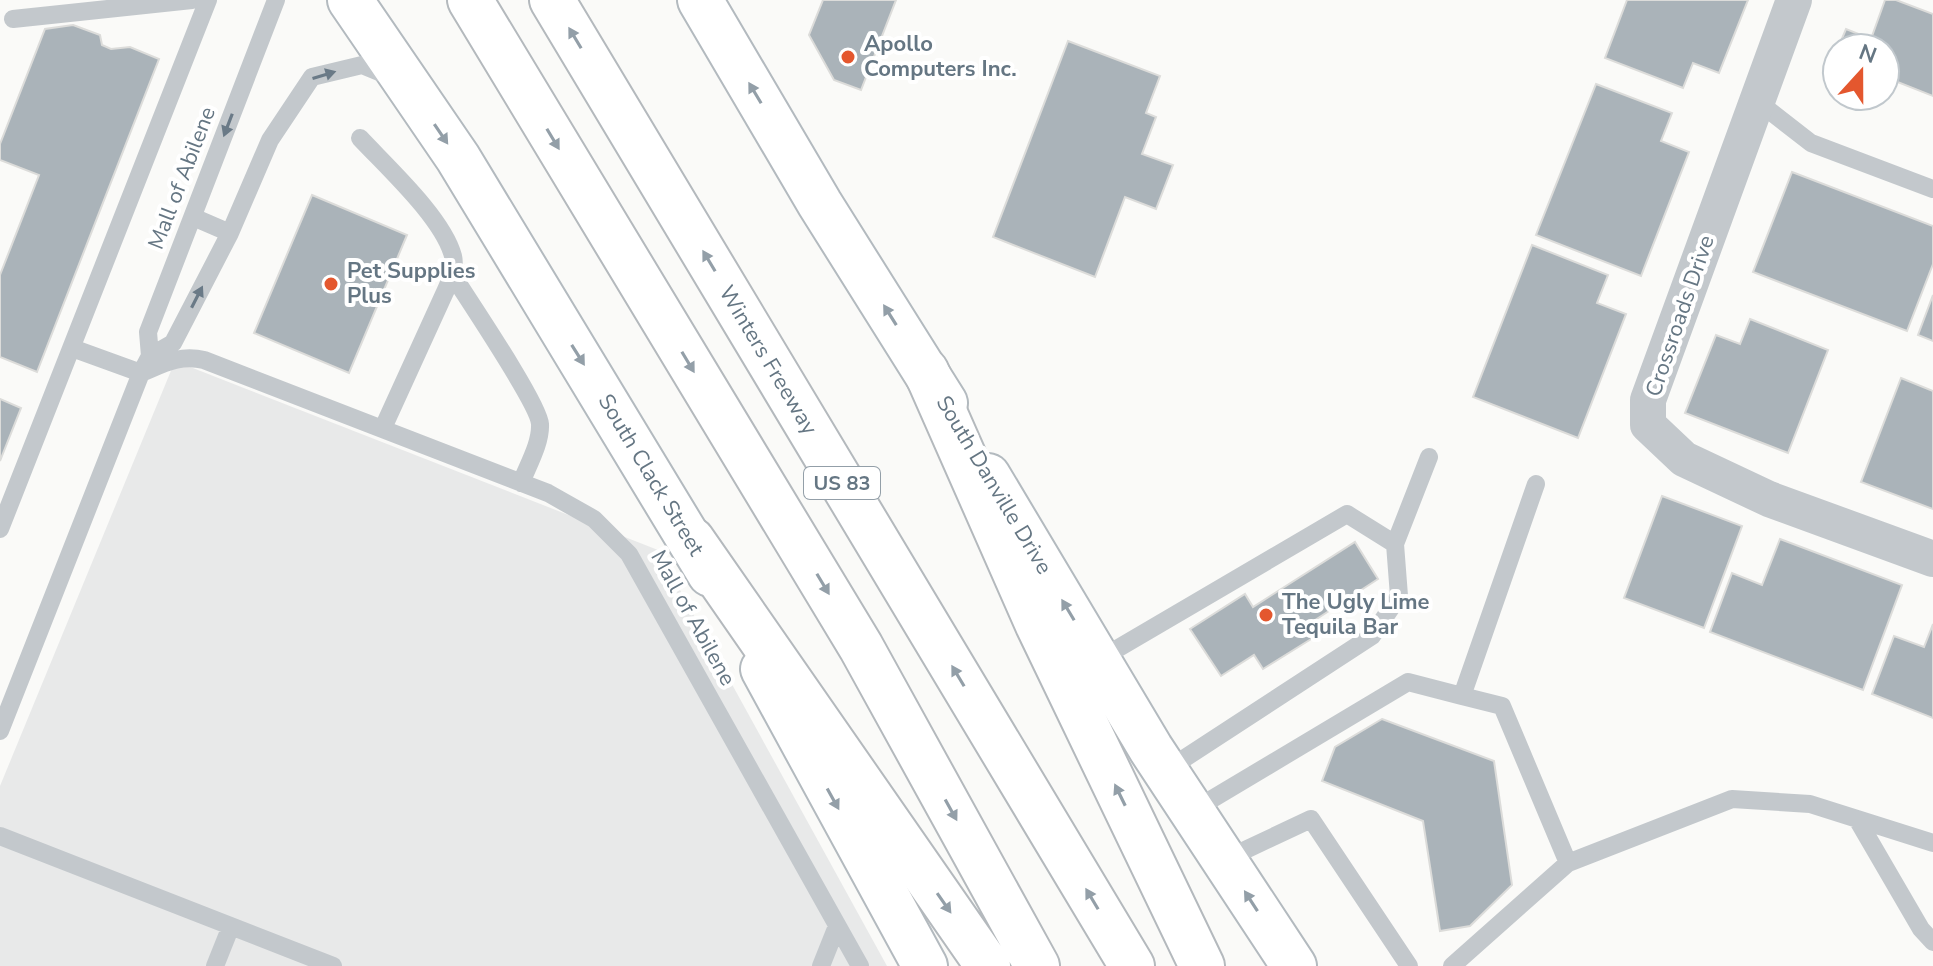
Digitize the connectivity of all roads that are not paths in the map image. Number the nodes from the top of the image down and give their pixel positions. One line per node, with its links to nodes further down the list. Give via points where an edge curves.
1 (192, 0): 9 (lane)
2 (208, 0): 17 (lane)
3 (276, 0): 14 (lane, Mall of Abilene, one-way to 14)
4 (350, 0): 10 (main road, South Clack Street)
5 (470, 0): 48 (main road, US 83, one-way to 48, via 861,647)
6 (552, 0): 49 (main road, Winters Freeway / US 83, one-way to 6)
7 (700, 0): 19 (main road, South Danville Drive, one-way to 7)
8 (1794, 0): 11 (street, Crossroads Drive)
9 (13, 19)
10 (407, 84): 15 (lane, one-way to 10, via 270,140 312,77 362,65); 26 (main road, South Clack Street, one-way to 26, via 458,158)
11 (1757, 101): 13 (lane, via 1811,143); 28 (street, Crossroads Drive, via 1648,400 1648,425 1684,459 1712,473)
12 (360, 138): 16 (lane, via 444,235 453,258)
13 (1933, 189)
14 (193, 217): 15 (lane); 18 (lane, Mall of Abilene, via 148,332)
15 (230, 233): 18 (lane, one-way to 15, via 173,343)
16 (452, 274): 21 (lane); 23 (lane, via 540,422)
17 (72, 348): 20 (lane); 25 (lane)
18 (150, 356): 20 (lane, Mall of Abilene)
19 (926, 371): 29 (main road, South Danville Drive, one-way to 19); 50 (main road, one-way to 19, via 1038,625)
20 (141, 373): 21 (lane, Mall of Abilene, via 188,356); 31 (lane, Mall of Abilene)
21 (383, 428): 23 (lane, Mall of Abilene)
22 (1429, 457): 27 (lane)
23 (521, 483): 40 (lane, Mall of Abilene, via 594,519 629,554)
24 (1536, 484): 30 (lane)
25 (0, 529)
26 (692, 540): 46 (main road, South Clack Street, one-way to 46); 47 (main road, one-way to 47)
27 (1395, 544): 29 (lane, via 1347,514); 32 (lane, via 1399,596 1372,636)
28 (1933, 559)
29 (1098, 660): 32 (main road, South Danville Drive)
30 (1462, 696): 33 (lane, via 1408,682); 38 (lane, via 1502,706)
31 (0, 731)
32 (1165, 771): 33 (main road, South Danville Drive)
33 (1192, 811): 37 (main road, South Danville Drive)
34 (1857, 819): 36 (lane); 38 (lane, via 1810,804 1732,799); 41 (lane)
35 (0, 836): 39 (lane)
36 (1933, 843)
37 (1224, 860): 51 (main road, South Danville Drive, one-way to 37); 52 (lane, via 1311,819)
38 (1568, 863): 53 (lane)
39 (231, 926): 42 (lane); 43 (lane)
40 (837, 926): 44 (lane); 45 (lane, Mall of Abilene)
41 (1933, 942)
42 (215, 966)
43 (333, 966)
44 (821, 966)
45 (860, 966)
46 (925, 966)
47 (988, 966)
48 (1037, 966)
49 (1132, 966)
50 (1202, 966)
51 (1294, 966)
52 (1409, 966)
53 (1452, 966)

